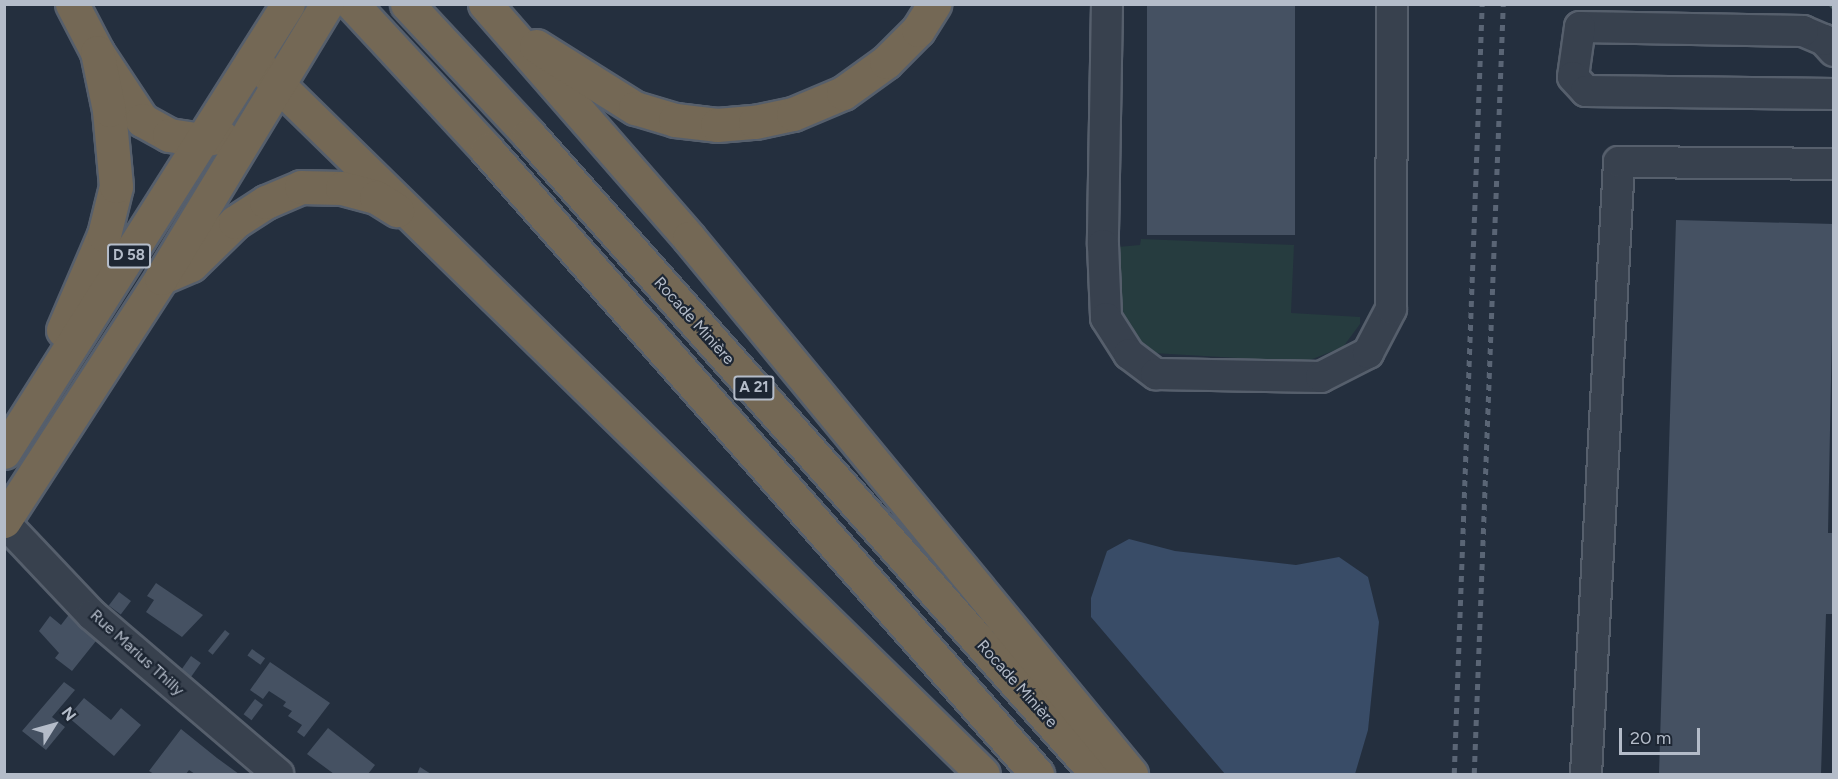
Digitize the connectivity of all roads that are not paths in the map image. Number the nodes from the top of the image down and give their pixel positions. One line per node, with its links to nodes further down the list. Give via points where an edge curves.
1 (72, 4): 13 (highway)
2 (288, 4): 11 (highway, D 58)
3 (327, 4): 14 (highway, D 58)
4 (352, 4): 25 (highway, A 21, via 503,168)
5 (407, 4): 26 (highway, Rocade Minière / A 21, via 537,144)
6 (485, 4): 10 (highway)
7 (934, 4): 10 (highway, via 918,30 886,62 843,93 793,114 717,125 675,120 635,108)
8 (1107, 4): 9 (street, via 1103,245 1106,318 1129,354 1156,374 1321,377 1368,353 1391,309)
9 (1392, 4)
10 (508, 29): 27 (highway, via 689,238)
11 (261, 47): 14 (highway); 17 (highway, D 58)
12 (1833, 51): 15 (street, via 1824,40 1803,31 1580,27 1573,77 1586,91)
13 (97, 52): 17 (highway, via 142,120 170,135); 21 (highway, via 109,110 116,186 104,235)
14 (286, 72): 16 (highway, D 58); 19 (highway)
15 (1833, 94)
16 (249, 129): 17 (highway); 20 (highway, D 58)
17 (202, 140): 21 (highway, D 58)
18 (1833, 164): 28 (street, via 1619,162)
19 (431, 230): 20 (highway, via 376,197 342,188 302,186 235,222 191,265); 24 (highway)
20 (161, 278): 22 (highway, D 58)
21 (4, 451)
22 (4, 521): 23 (street, Rue Marius Thilly, via 92,615)
23 (278, 774)
24 (983, 774)
25 (1037, 774)
26 (1097, 774)
27 (1131, 774)
28 (1586, 774)

